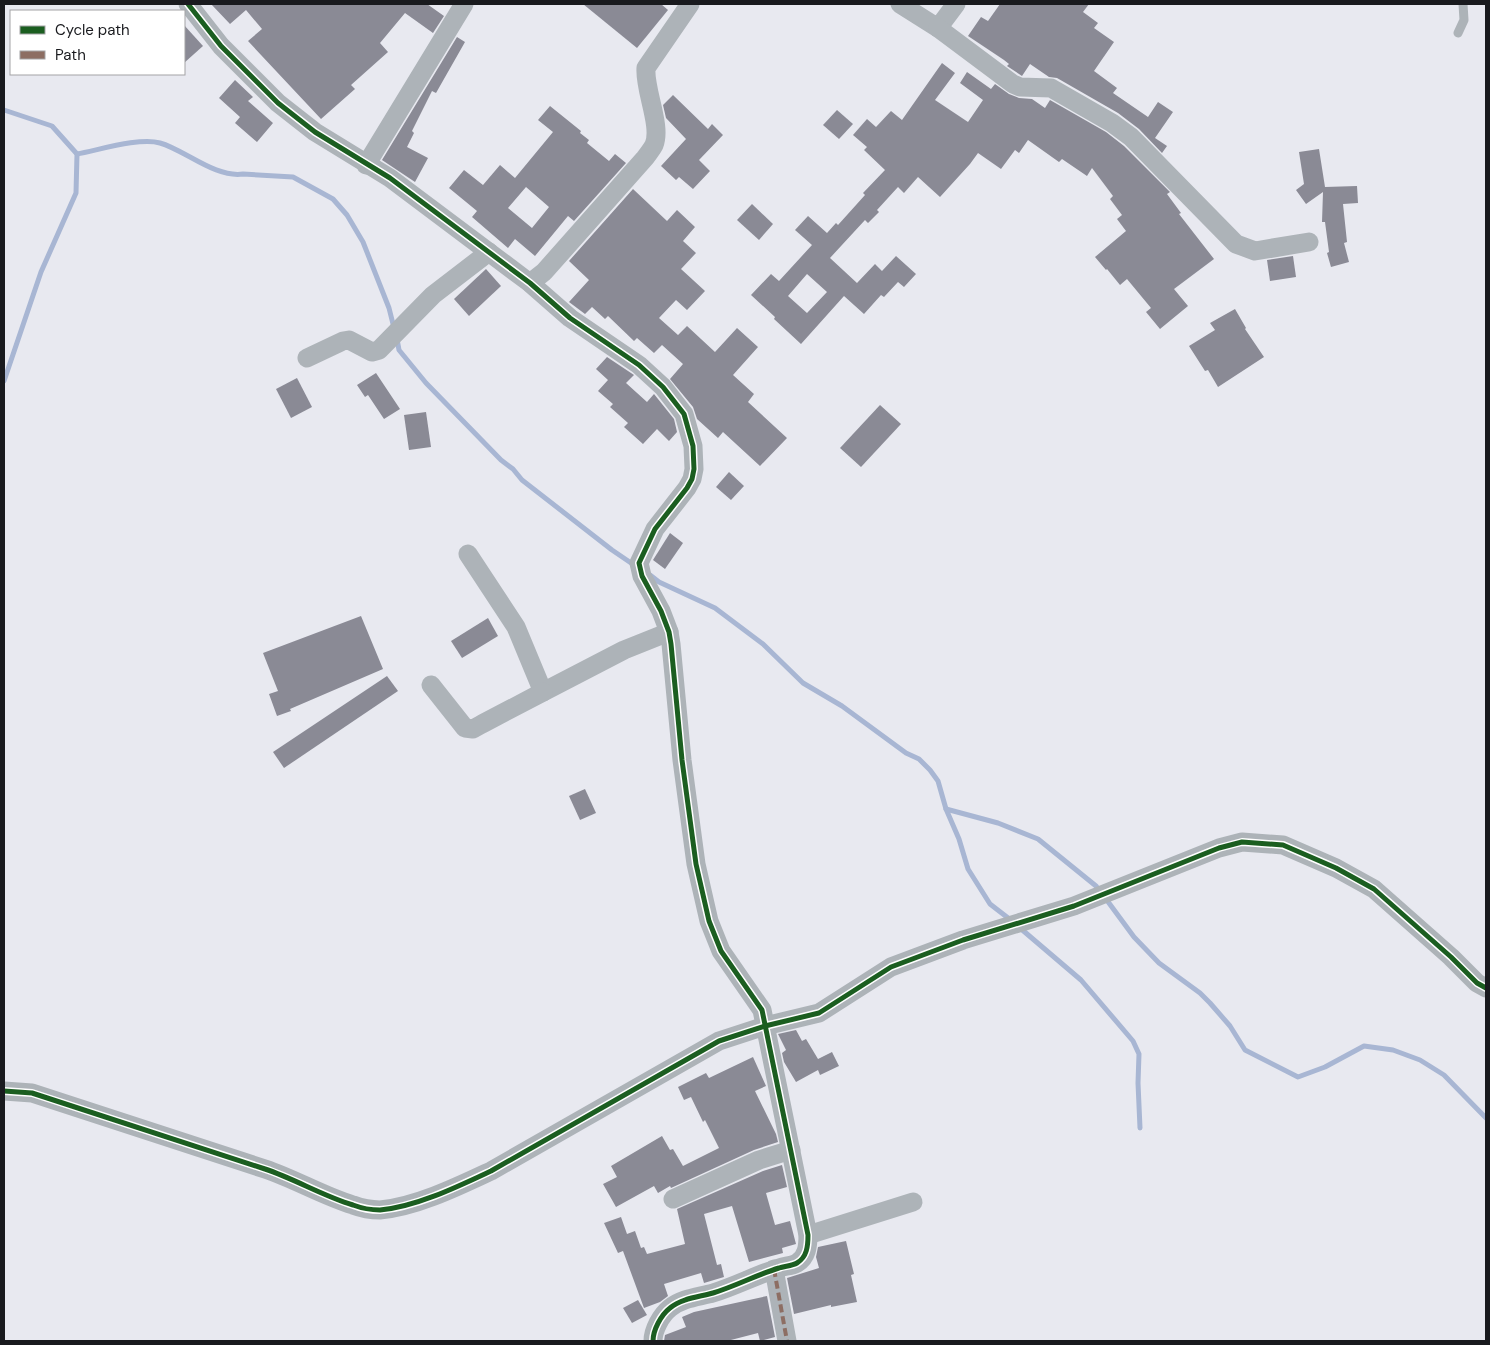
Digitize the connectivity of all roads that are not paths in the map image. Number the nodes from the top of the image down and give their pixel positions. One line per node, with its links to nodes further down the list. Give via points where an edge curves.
1 (188, 4): 9 (street, via 221,46 278,103)
2 (464, 4): 9 (street)
3 (690, 4): 12 (street, via 646,68 645,78 653,106 654,144 544,272)
4 (900, 4): 7 (street)
5 (956, 4): 7 (street)
6 (1463, 4): 8 (lane, via 1464,20)
7 (938, 28): 10 (street, via 1013,84 1051,88 1124,131 1236,244 1255,251)
8 (1458, 33)
9 (366, 165): 11 (street, via 390,178)
10 (1309, 242)
11 (489, 252): 12 (street); 13 (street, via 433,295 379,350 372,352 350,340)
12 (530, 283): 15 (street, via 570,318 639,365 663,387 684,414 693,446 692,479 655,530 638,563)
13 (307, 358)
14 (468, 554): 17 (street, via 516,627)
15 (669, 632): 17 (street, via 624,650); 19 (street, via 696,864 709,921 721,951 762,1010)
16 (431, 684): 17 (street, via 465,728 473,729)
17 (543, 692)
18 (1486, 988): 19 (street, via 1374,889 1283,845 1242,842 1219,848 1074,906 963,940 891,967 819,1013)
19 (766, 1026): 20 (street, via 719,1041 491,1171 405,1206 378,1210 353,1205 285,1175 32,1093); 21 (street)
20 (4, 1091)
21 (790, 1150): 22 (street, via 759,1160); 24 (street)
22 (673, 1199)
23 (914, 1202): 24 (street)
24 (808, 1236): 25 (street, via 804,1256 797,1263)
25 (774, 1269): 26 (street, via 670,1308 659,1322); 27 (street)
26 (653, 1341)
27 (787, 1341)

